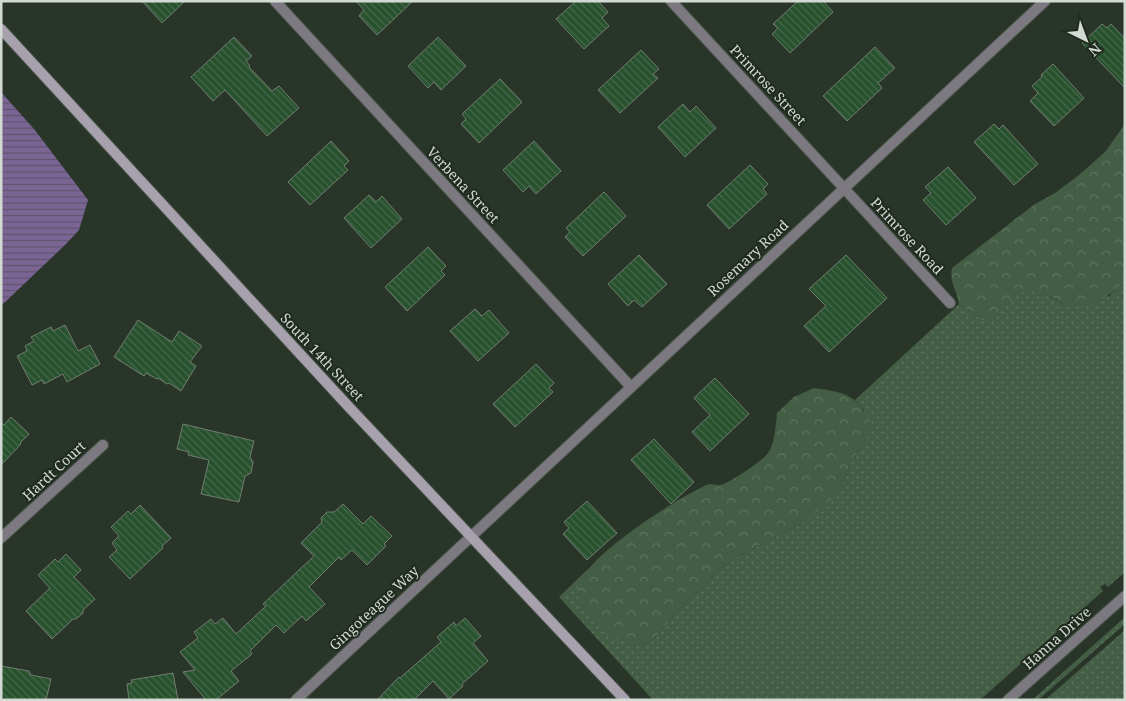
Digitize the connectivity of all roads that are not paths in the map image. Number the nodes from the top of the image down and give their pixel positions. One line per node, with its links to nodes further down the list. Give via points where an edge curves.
1 (274, 1): 7 (street, Verbena Street)
2 (672, 1): 5 (street, Primrose Street)
3 (1045, 1): 5 (street, Rosemary Road)
4 (1, 29): 9 (main road, South 14th Street)
5 (844, 188): 6 (street, Primrose Road); 7 (street, Rosemary Road)
6 (950, 303)
7 (631, 386): 9 (street, Rosemary Road)
8 (103, 445): 10 (street, Hardt Court)
9 (471, 536): 12 (street, Gingoteague Way); 13 (main road, South 14th Street)
10 (1, 538)
11 (1125, 596): 14 (street, Hanna Drive)
12 (296, 700)
13 (624, 700)
14 (1008, 700)

